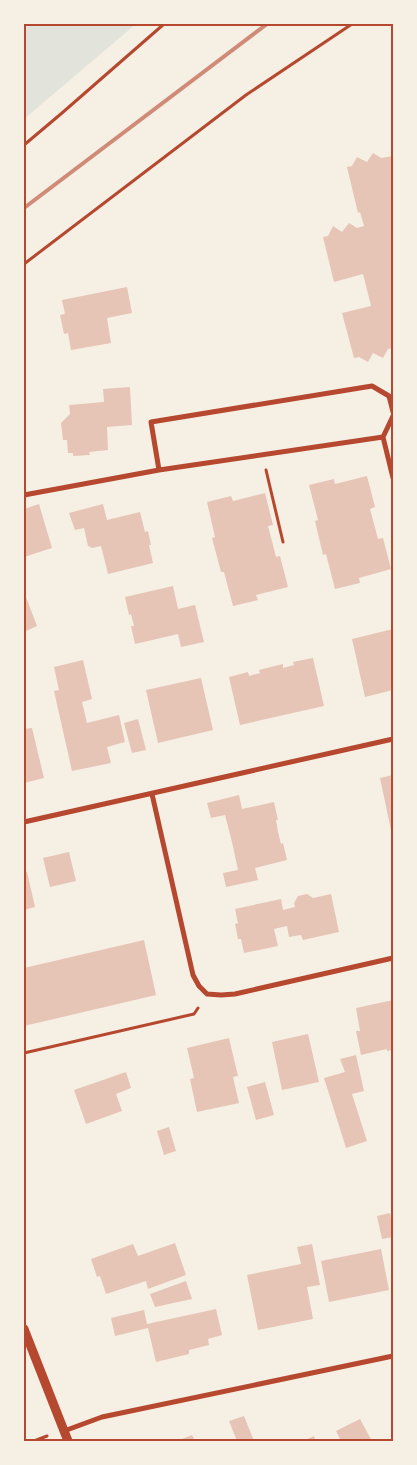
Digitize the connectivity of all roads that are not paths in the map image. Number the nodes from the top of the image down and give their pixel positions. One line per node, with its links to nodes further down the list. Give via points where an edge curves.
1 (393, 412): 4 (street, via 390,396 372,386 151,422)
2 (393, 416): 3 (street)
3 (383, 437): 4 (street); 5 (street)
4 (159, 470): 6 (street)
5 (393, 478)
6 (24, 495)
7 (393, 739): 8 (street)
8 (152, 794): 9 (street); 10 (street, via 193,975 207,994 236,994)
9 (24, 822)
10 (393, 958)
11 (24, 1329): 13 (street)
12 (393, 1356): 13 (street, via 102,1416)
13 (64, 1431): 14 (street)
14 (68, 1441)

